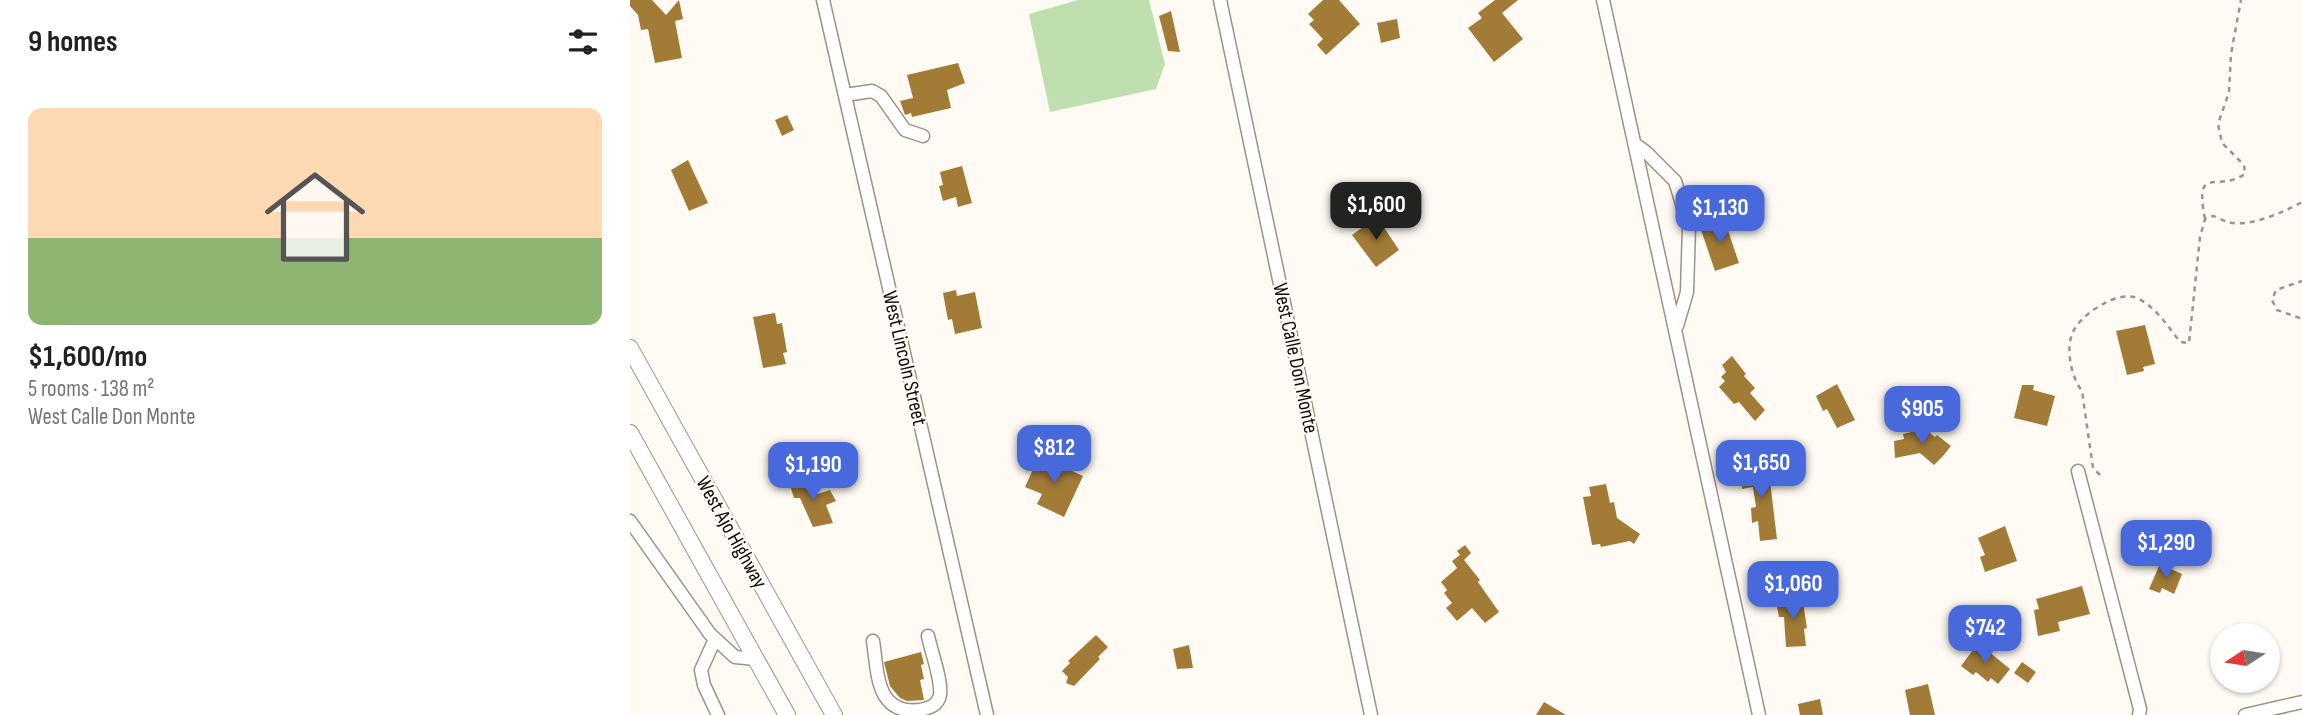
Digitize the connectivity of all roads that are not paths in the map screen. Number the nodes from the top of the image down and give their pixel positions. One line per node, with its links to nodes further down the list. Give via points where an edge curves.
1 (823, 0): 4 (street, West Lincoln Street)
2 (1220, 0): 21 (street, West Calle Don Monte)
3 (1603, 0): 6 (street)
4 (845, 95): 5 (street, via 872,91 881,96 905,130); 20 (street, West Lincoln Street)
5 (923, 136)
6 (1635, 144): 7 (street); 7 (street, via 1675,181 1689,227 1687,292)
7 (1676, 329): 22 (street)
8 (630, 348): 19 (main road, West Ajo Highway)
9 (630, 433): 15 (main road, West Ajo Highway)
10 (2078, 471): 23 (street)
11 (630, 521): 13 (street)
12 (928, 636): 14 (street, via 939,698 929,708 909,711 894,708 883,695)
13 (715, 639): 15 (street, via 735,657); 17 (street, via 701,670)
14 (873, 641)
15 (756, 659): 18 (main road, West Ajo Highway)
16 (2302, 702): 24 (street)
17 (718, 715)
18 (787, 715)
19 (834, 715)
20 (987, 715)
21 (1371, 715)
22 (1759, 715)
23 (2139, 715)
24 (2245, 715)

